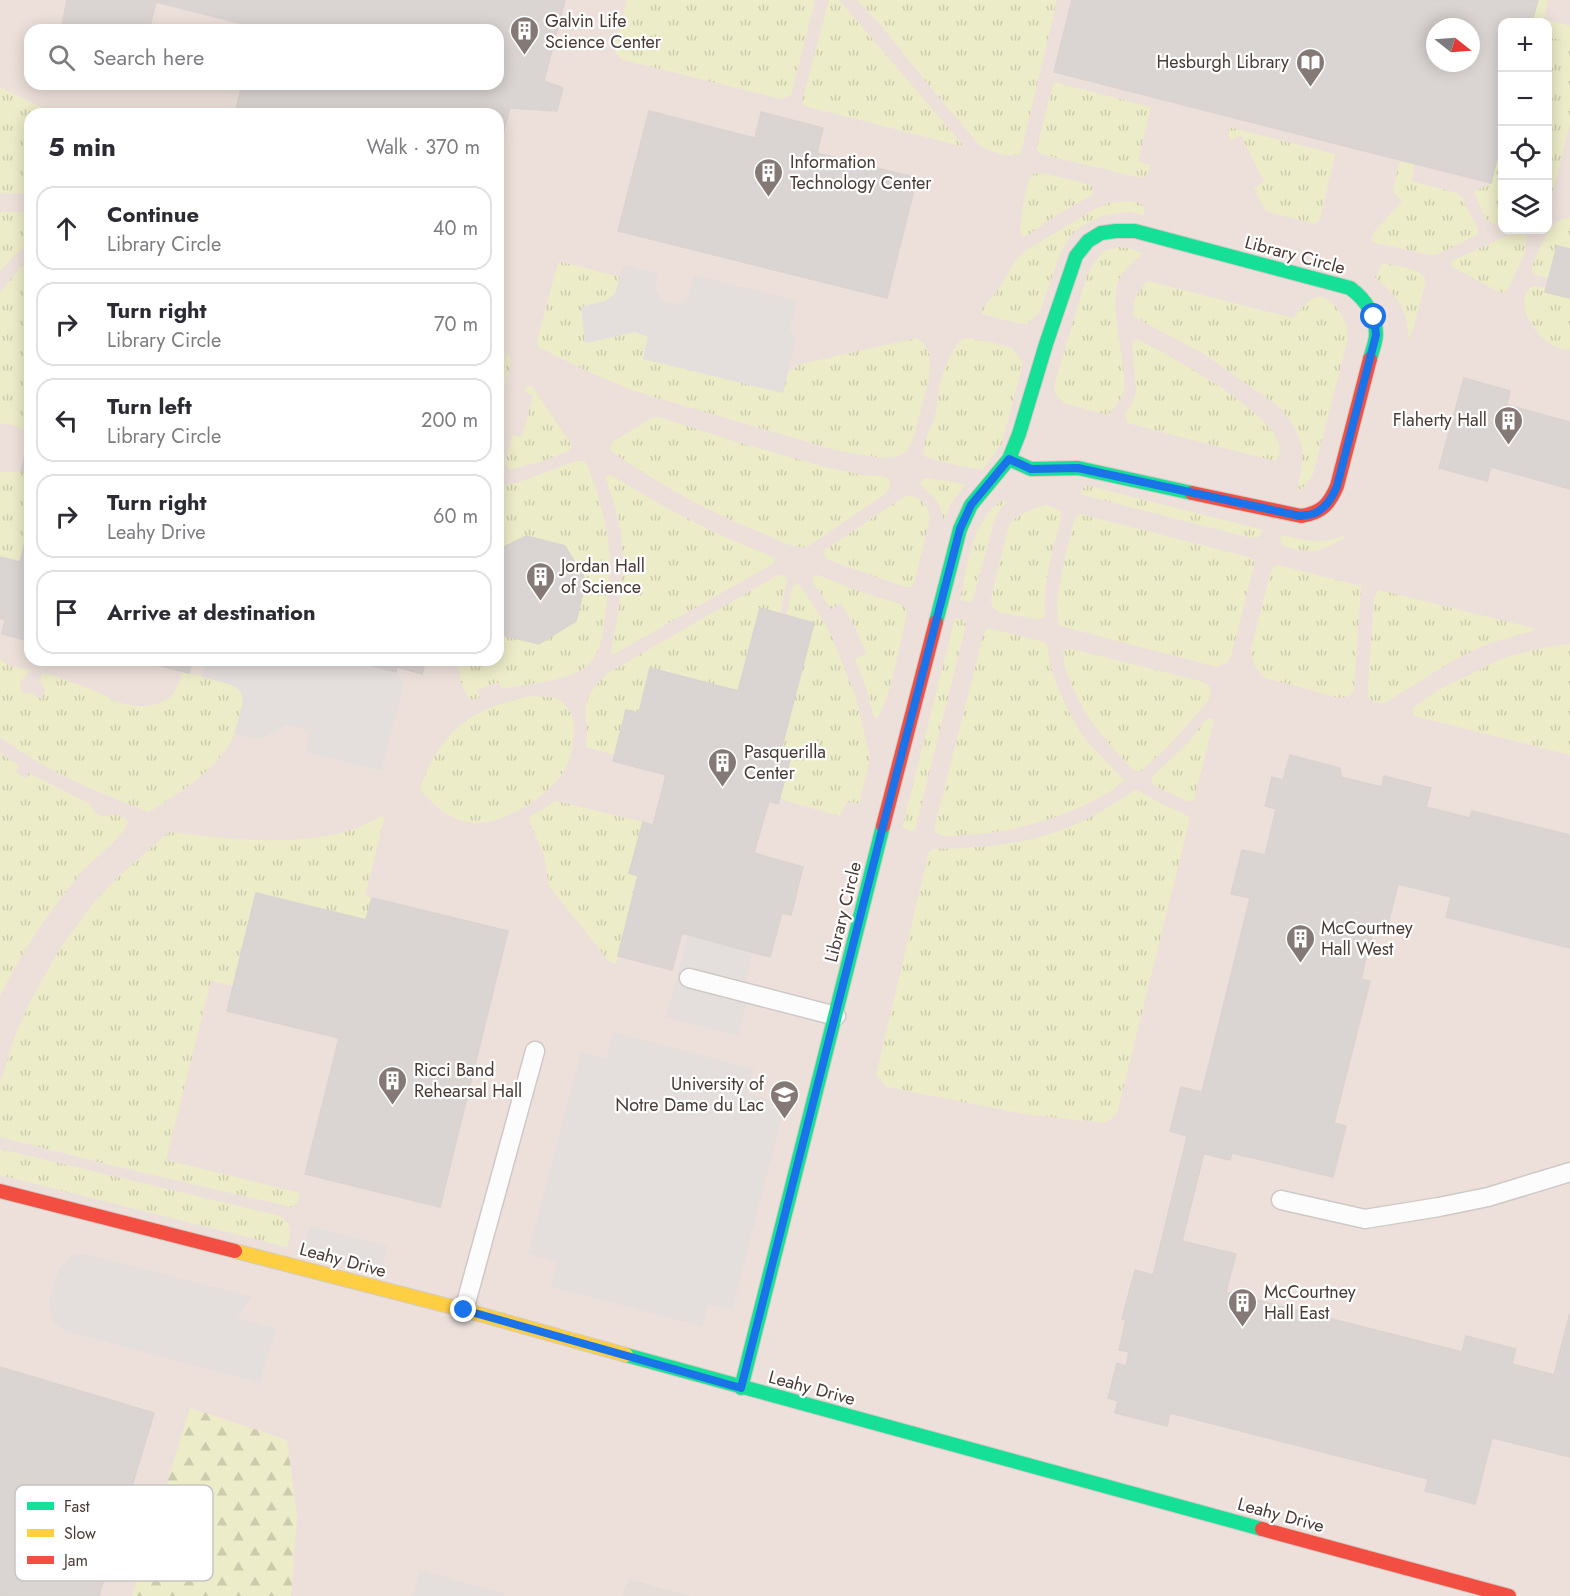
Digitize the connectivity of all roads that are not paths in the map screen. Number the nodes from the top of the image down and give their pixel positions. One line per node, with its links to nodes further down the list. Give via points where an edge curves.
1 (1009, 459): 1 (street, Library Circle, via 1031,469 1078,468 1300,516 1315,513 1333,496 1337,486 1376,335 1374,317 1368,304 1350,288 1135,231 1092,236 1076,256); 3 (street, Library Circle, via 971,505 960,529)
2 (689, 978): 3 (lane)
3 (836, 1016): 9 (street, Library Circle)
4 (535, 1051): 8 (lane)
5 (1570, 1172): 7 (lane, via 1488,1197 1365,1219)
6 (0, 1191): 8 (street, Leahy Drive)
7 (1281, 1200)
8 (464, 1310): 9 (street, Leahy Drive)
9 (741, 1388): 10 (street, Leahy Drive)
10 (1509, 1596)

